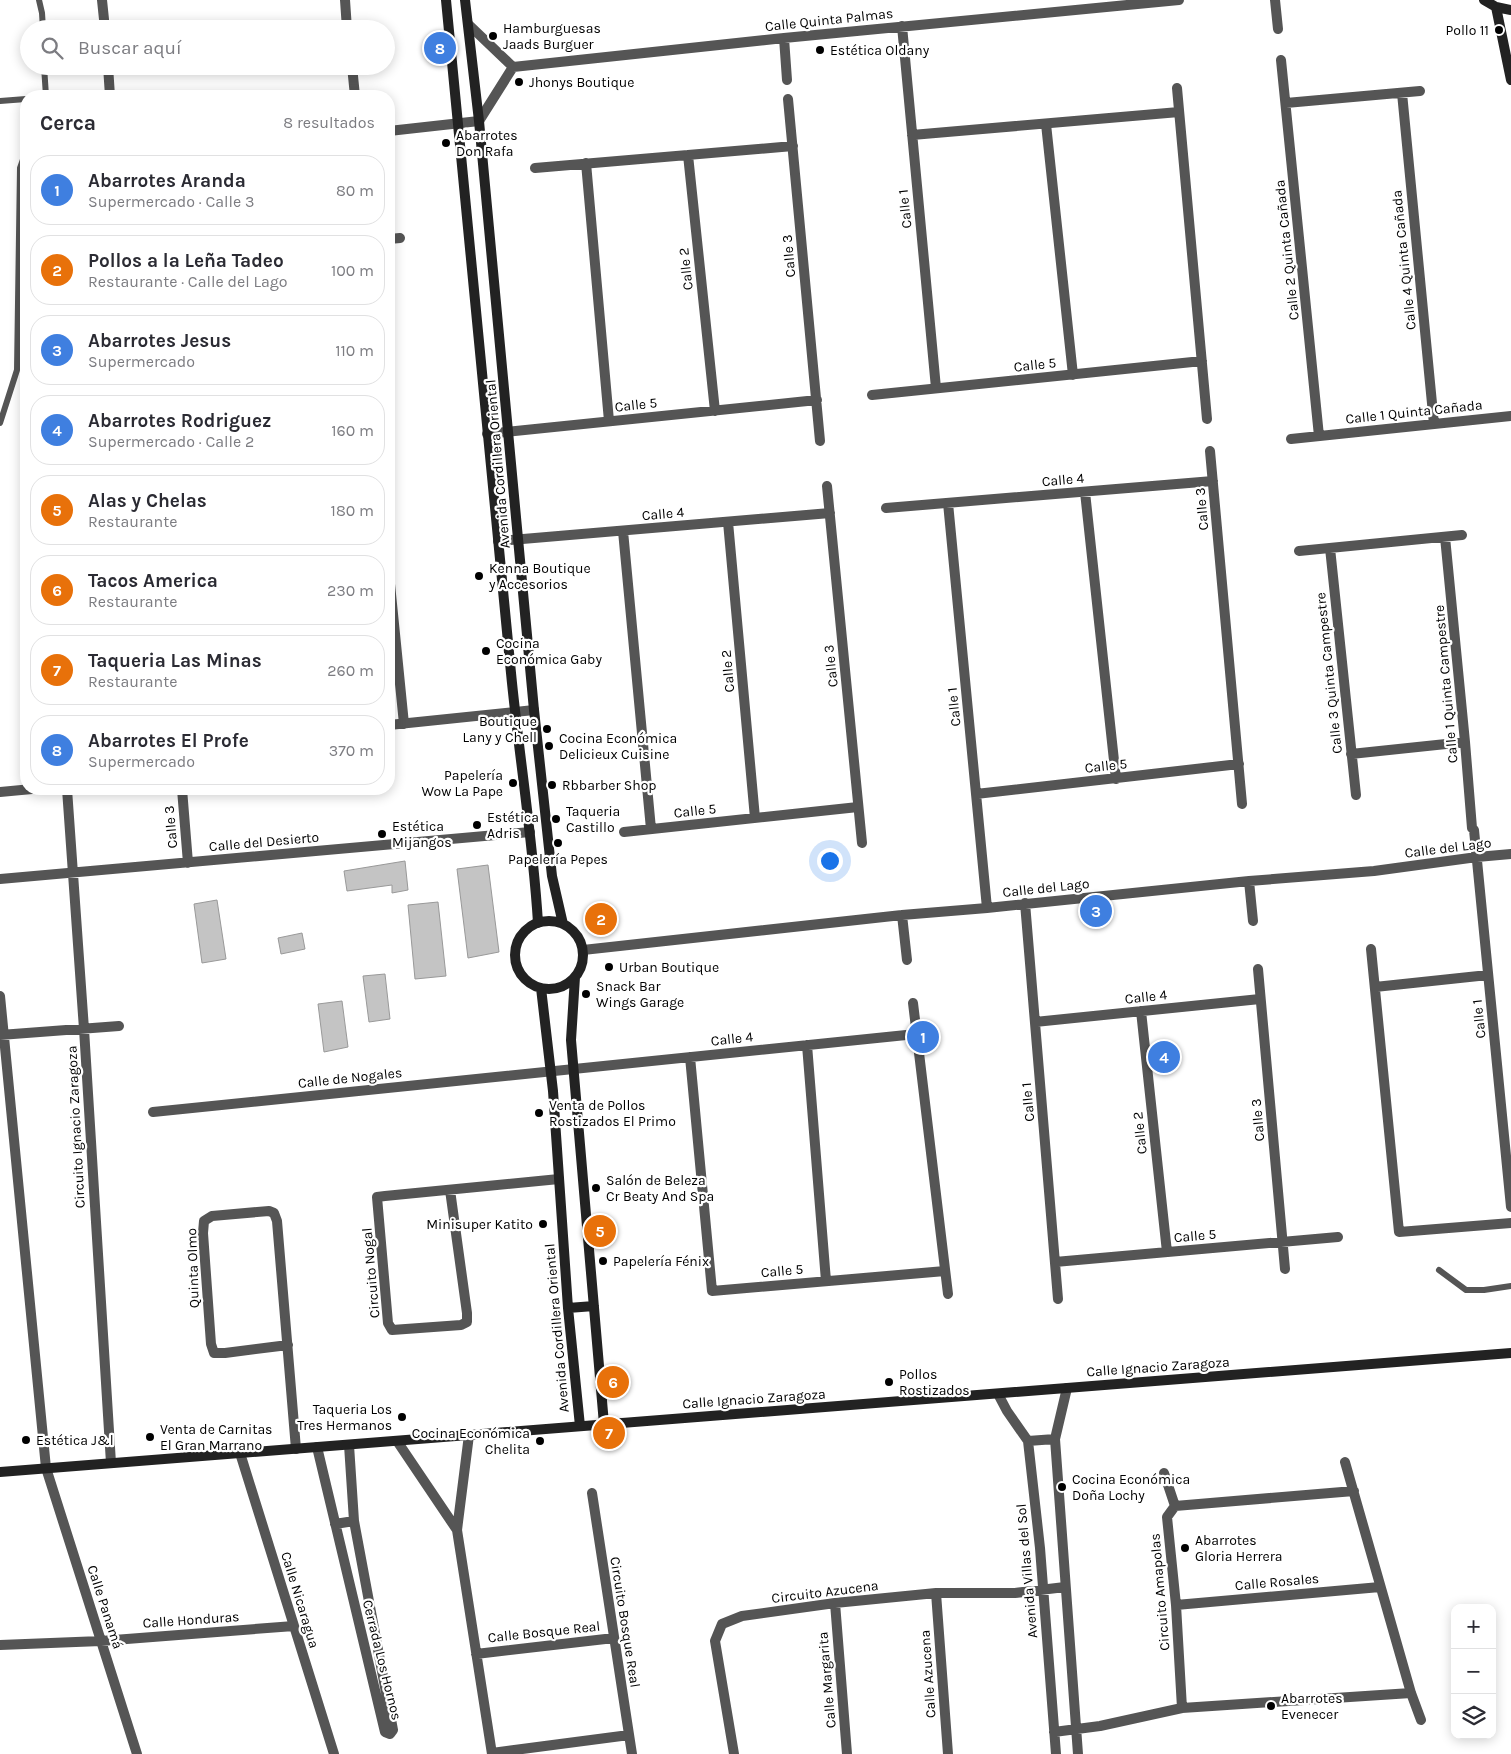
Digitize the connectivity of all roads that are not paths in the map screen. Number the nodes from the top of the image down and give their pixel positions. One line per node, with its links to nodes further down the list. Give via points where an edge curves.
1 (39, 0): 12 (lane)
2 (102, 0): 13 (street)
3 (345, 0): 14 (street)
4 (446, 0): 38 (street, Avenida Cordillera Oriental)
5 (465, 0): 15 (street, Avenida Cordillera Oriental)
6 (1172, 0): 9 (street, Calle Quinta Palmas)
7 (1275, 0): 17 (street)
8 (1484, 0): 10 (street)
9 (1067, 5): 16 (street, Calle Quinta Palmas)
10 (1496, 7): 11 (street); 25 (street)
11 (1511, 10)
12 (42, 20)
13 (104, 20)
14 (347, 20)
15 (468, 24): 20 (street); 37 (street, Avenida Cordillera Oriental)
16 (902, 26): 18 (street, Calle Quinta Palmas); 41 (street, Calle 1)
17 (1278, 29)
18 (784, 38): 20 (street, Calle Quinta Palmas); 24 (street)
19 (1281, 60): 35 (street, Calle 2 Quinta Cañada)
20 (513, 67): 37 (street)
21 (45, 75): 27 (lane)
22 (109, 75): 28 (street)
23 (353, 75): 29 (street)
24 (788, 80)
25 (1511, 80)
26 (1177, 88): 36 (street)
27 (46, 90)
28 (110, 90)
29 (354, 90)
30 (1420, 91): 31 (street)
31 (1402, 93): 35 (street); 59 (street, Calle 4 Quinta Cañada)
32 (20, 99): 34 (lane)
33 (788, 99): 42 (street, Calle 3)
34 (0, 101)
35 (1286, 103): 62 (street, Calle 2 Quinta Cañada)
36 (1179, 112): 39 (street); 49 (street)
37 (479, 121): 38 (street); 60 (street, Avenida Cordillera Oriental)
38 (458, 123): 40 (street); 61 (street, Avenida Cordillera Oriental)
39 (1046, 124): 41 (street); 50 (street)
40 (395, 130)
41 (912, 135): 51 (street, Calle 1)
42 (793, 146): 43 (street); 53 (street, Calle 3)
43 (688, 154): 44 (street); 54 (street, Calle 2)
44 (586, 163): 46 (street); 57 (street)
45 (20, 168): 58 (lane, via 17,370)
46 (535, 168)
47 (395, 238): 48 (street)
48 (400, 238)
49 (1202, 361): 50 (street, Calle 5); 56 (street)
50 (1073, 375): 51 (street, Calle 5)
51 (936, 388): 52 (street, Calle 5)
52 (872, 395)
53 (817, 400): 54 (street, Calle 5); 64 (street, Calle 3)
54 (715, 411): 57 (street, Calle 5)
55 (1511, 416): 59 (street, Calle 1 Quinta Cañada)
56 (1207, 419)
57 (609, 422): 60 (street, Calle 5)
58 (0, 423)
59 (1434, 424): 62 (street, Calle 1 Quinta Cañada)
60 (508, 432): 61 (street, Calle 5); 76 (street, Avenida Cordillera Oriental)
61 (487, 434): 77 (street, Avenida Cordillera Oriental)
62 (1319, 436): 63 (street, Calle 1 Quinta Cañada)
63 (1291, 439)
64 (820, 441)
65 (1210, 451): 66 (street, Calle 3)
66 (1213, 481): 68 (street, Calle 4); 87 (street, Calle 3)
67 (827, 486): 71 (street, Calle 3)
68 (1085, 492): 69 (street, Calle 4); 88 (street)
69 (948, 503): 70 (street, Calle 4); 91 (street, Calle 1)
70 (886, 508)
71 (830, 513): 72 (street, Calle 4); 96 (street, Calle 3)
72 (728, 522): 73 (street, Calle 4); 97 (street, Calle 2)
73 (623, 531): 76 (street, Calle 4); 99 (street)
74 (1462, 535): 75 (street)
75 (1445, 537): 78 (street); 85 (street, Calle 1 Quinta Campestre)
76 (519, 540): 77 (street, Calle 4); 81 (street, Avenida Cordillera Oriental)
77 (498, 541): 82 (street, Avenida Cordillera Oriental)
78 (1330, 548): 79 (street); 86 (street, Calle 3 Quinta Campestre)
79 (1299, 551)
80 (395, 634): 83 (street)
81 (534, 710): 82 (street); 114 (street, Avenida Cordillera Oriental, via 552,876)
82 (515, 712): 83 (street); 100 (street, Avenida Cordillera Oriental)
83 (404, 724): 84 (street)
84 (395, 725)
85 (1465, 742): 86 (street); 98 (street, Calle 1 Quinta Campestre)
86 (1351, 754): 94 (street, Calle 3 Quinta Campestre)
87 (1239, 764): 88 (street, Calle 5); 95 (street, Calle 3)
88 (1116, 779): 91 (street, Calle 5)
89 (20, 790): 90 (street)
90 (0, 792)
91 (976, 794): 110 (street, Calle 1)
92 (67, 795): 106 (street, Circuito Ignacio Zaragoza)
93 (182, 795): 105 (street, Calle 3)
94 (1356, 795)
95 (1242, 804)
96 (858, 807): 97 (street, Calle 5); 102 (street, Calle 3)
97 (755, 818): 99 (street, Calle 5)
98 (1472, 828): 104 (street, Calle 1)
99 (651, 829): 101 (street, Calle 5)
100 (530, 832): 105 (street, Calle del Desierto); 113 (street, Avenida Cordillera Oriental)
101 (624, 832)
102 (862, 843)
103 (1511, 854): 104 (street, Calle del Lago)
104 (1476, 857): 108 (street, Calle del Lago, via 1374,871); 119 (street, Calle 1)
105 (188, 862): 106 (street, Calle del Desierto)
106 (73, 873): 107 (street, Calle del Desierto); 129 (street, Circuito Ignacio Zaragoza)
107 (0, 879)
108 (1250, 881): 109 (street, Calle del Lago); 112 (street)
109 (1025, 903): 110 (street, Calle del Lago); 127 (street, Calle 1)
110 (987, 908): 111 (street, Calle del Lago)
111 (902, 915): 116 (street, Calle del Lago); 117 (street)
112 (1253, 921)
113 (538, 923): 114 (street, via 551,921); 122 (street, via 520,938 516,963 521,974)
114 (563, 924): 116 (street, via 573,931)
115 (1371, 949): 121 (street)
116 (583, 950): 120 (street, via 581,966)
117 (907, 960)
118 (1258, 969): 124 (street, Calle 3)
119 (1488, 975): 121 (street); 139 (street, Calle 1)
120 (575, 977): 122 (street, via 554,989); 134 (street, via 571,1040)
121 (1375, 987): 140 (street, via 1399,1232)
122 (541, 988): 135 (street, Avenida Cordillera Oriental)
123 (0, 996): 131 (street)
124 (1260, 999): 126 (street, Calle 4); 142 (street, Calle 3)
125 (913, 1003): 130 (street)
126 (1141, 1011): 127 (street, Calle 4); 143 (street, Calle 2)
127 (1035, 1022): 144 (street, Calle 1)
128 (119, 1026): 129 (street)
129 (84, 1029): 131 (street); 169 (street, Circuito Ignacio Zaragoza)
130 (916, 1034): 132 (street, Calle 4); 147 (street)
131 (2, 1035): 170 (street)
132 (807, 1045): 133 (street, Calle 4); 148 (street)
133 (690, 1057): 134 (street, Calle 4); 148 (street, Calle 5, via 712,1291)
134 (573, 1069): 135 (street, Calle 4); 152 (street)
135 (551, 1071): 136 (street, Calle de Nogales); 137 (street, Avenida Cordillera Oriental)
136 (153, 1112)
137 (560, 1179): 138 (street, Circuito Nogal); 153 (street, Avenida Cordillera Oriental)
138 (450, 1190): 138 (street, Circuito Nogal, via 377,1197 388,1323 392,1330 467,1322)
139 (1511, 1207)
140 (1511, 1222)
141 (1338, 1237): 142 (street, Calle 5)
142 (1283, 1242): 143 (street, Calle 5); 145 (street, Calle 3)
143 (1167, 1252): 144 (street, Calle 5)
144 (1055, 1262): 151 (street, Calle 1)
145 (1285, 1269)
146 (1439, 1270): 149 (lane, via 1466,1290)
147 (945, 1271): 148 (street, Calle 5); 150 (street)
148 (826, 1281)
149 (1511, 1286)
150 (948, 1294)
151 (1058, 1299)
152 (594, 1306): 153 (street); 158 (street)
153 (568, 1308): 159 (street, Avenida Cordillera Oriental)
154 (288, 1345): 154 (street, Quinta Olmo, via 274,1212 212,1216 204,1221 202,1233 214,1352); 166 (street, Quinta Olmo)
155 (1511, 1353): 156 (street, Calle Ignacio Zaragoza)
156 (1067, 1388): 157 (street, Calle Ignacio Zaragoza); 161 (street)
157 (998, 1394): 158 (street, Calle Ignacio Zaragoza); 163 (street, Avenida Villas del Sol)
158 (604, 1424): 159 (street, Calle Ignacio Zaragoza)
159 (580, 1426): 160 (street, Calle Ignacio Zaragoza)
160 (469, 1435): 162 (street, Calle Ignacio Zaragoza); 178 (street)
161 (1055, 1439): 163 (street); 179 (street)
162 (397, 1441): 164 (street, Calle Ignacio Zaragoza); 178 (street)
163 (1028, 1442): 181 (street, Avenida Villas del Sol)
164 (349, 1445): 165 (street, Calle Ignacio Zaragoza); 176 (street, Cerrada Los Hornos)
165 (317, 1447): 166 (street, Calle Ignacio Zaragoza); 177 (street, Cerrada Los Hornos)
166 (296, 1449): 167 (street, Calle Ignacio Zaragoza)
167 (240, 1453): 169 (street, Calle Ignacio Zaragoza); 185 (street, Calle Nicaragua)
168 (1346, 1462): 173 (street)
169 (111, 1463): 170 (street, Calle Ignacio Zaragoza)
170 (46, 1468): 171 (street, Calle Ignacio Zaragoza); 187 (street, Calle Panamá)
171 (0, 1472)
172 (1164, 1474): 175 (street)
173 (1354, 1491): 175 (street); 180 (street)
174 (592, 1493): 186 (street, Circuito Bosque Real)
175 (1175, 1506): 184 (street, Circuito Amapolas, via 1167,1517)
176 (354, 1521): 177 (street); 177 (street, Cerrada Los Hornos, via 393,1730 390,1734 385,1732)
177 (335, 1524)
178 (457, 1530): 189 (street)
179 (1066, 1587): 181 (street, Circuito Azucena); 193 (street)
180 (1380, 1587): 184 (street, Calle Rosales); 190 (street)
181 (1044, 1590): 182 (street, Circuito Azucena); 194 (street, Avenida Villas del Sol)
182 (936, 1593): 183 (street, Circuito Azucena); 202 (street, Calle Azucena)
183 (835, 1603): 200 (street, Circuito Azucena, via 742,1616 722,1624 715,1641); 201 (street, Calle Margarita)
184 (1176, 1605): 191 (street, Circuito Amapolas)
185 (294, 1626): 187 (street, Calle Honduras); 198 (street, Calle Nicaragua)
186 (614, 1638): 189 (street, Calle Bosque Real); 195 (street, Circuito Bosque Real)
187 (101, 1640): 188 (street, Calle Honduras); 197 (street, Calle Panamá)
188 (0, 1645)
189 (476, 1654): 196 (street)
190 (1410, 1693): 191 (street); 192 (street)
191 (1182, 1708): 193 (street)
192 (1421, 1720)
193 (1076, 1728): 194 (street); 204 (street)
194 (1054, 1732): 203 (street, Avenida Villas del Sol)
195 (629, 1735): 196 (street); 199 (street, Circuito Bosque Real)
196 (492, 1753)
197 (137, 1754)
198 (334, 1754)
199 (632, 1754)
200 (734, 1754)
201 (847, 1754)
202 (948, 1754)
203 (1056, 1754)
204 (1078, 1754)

